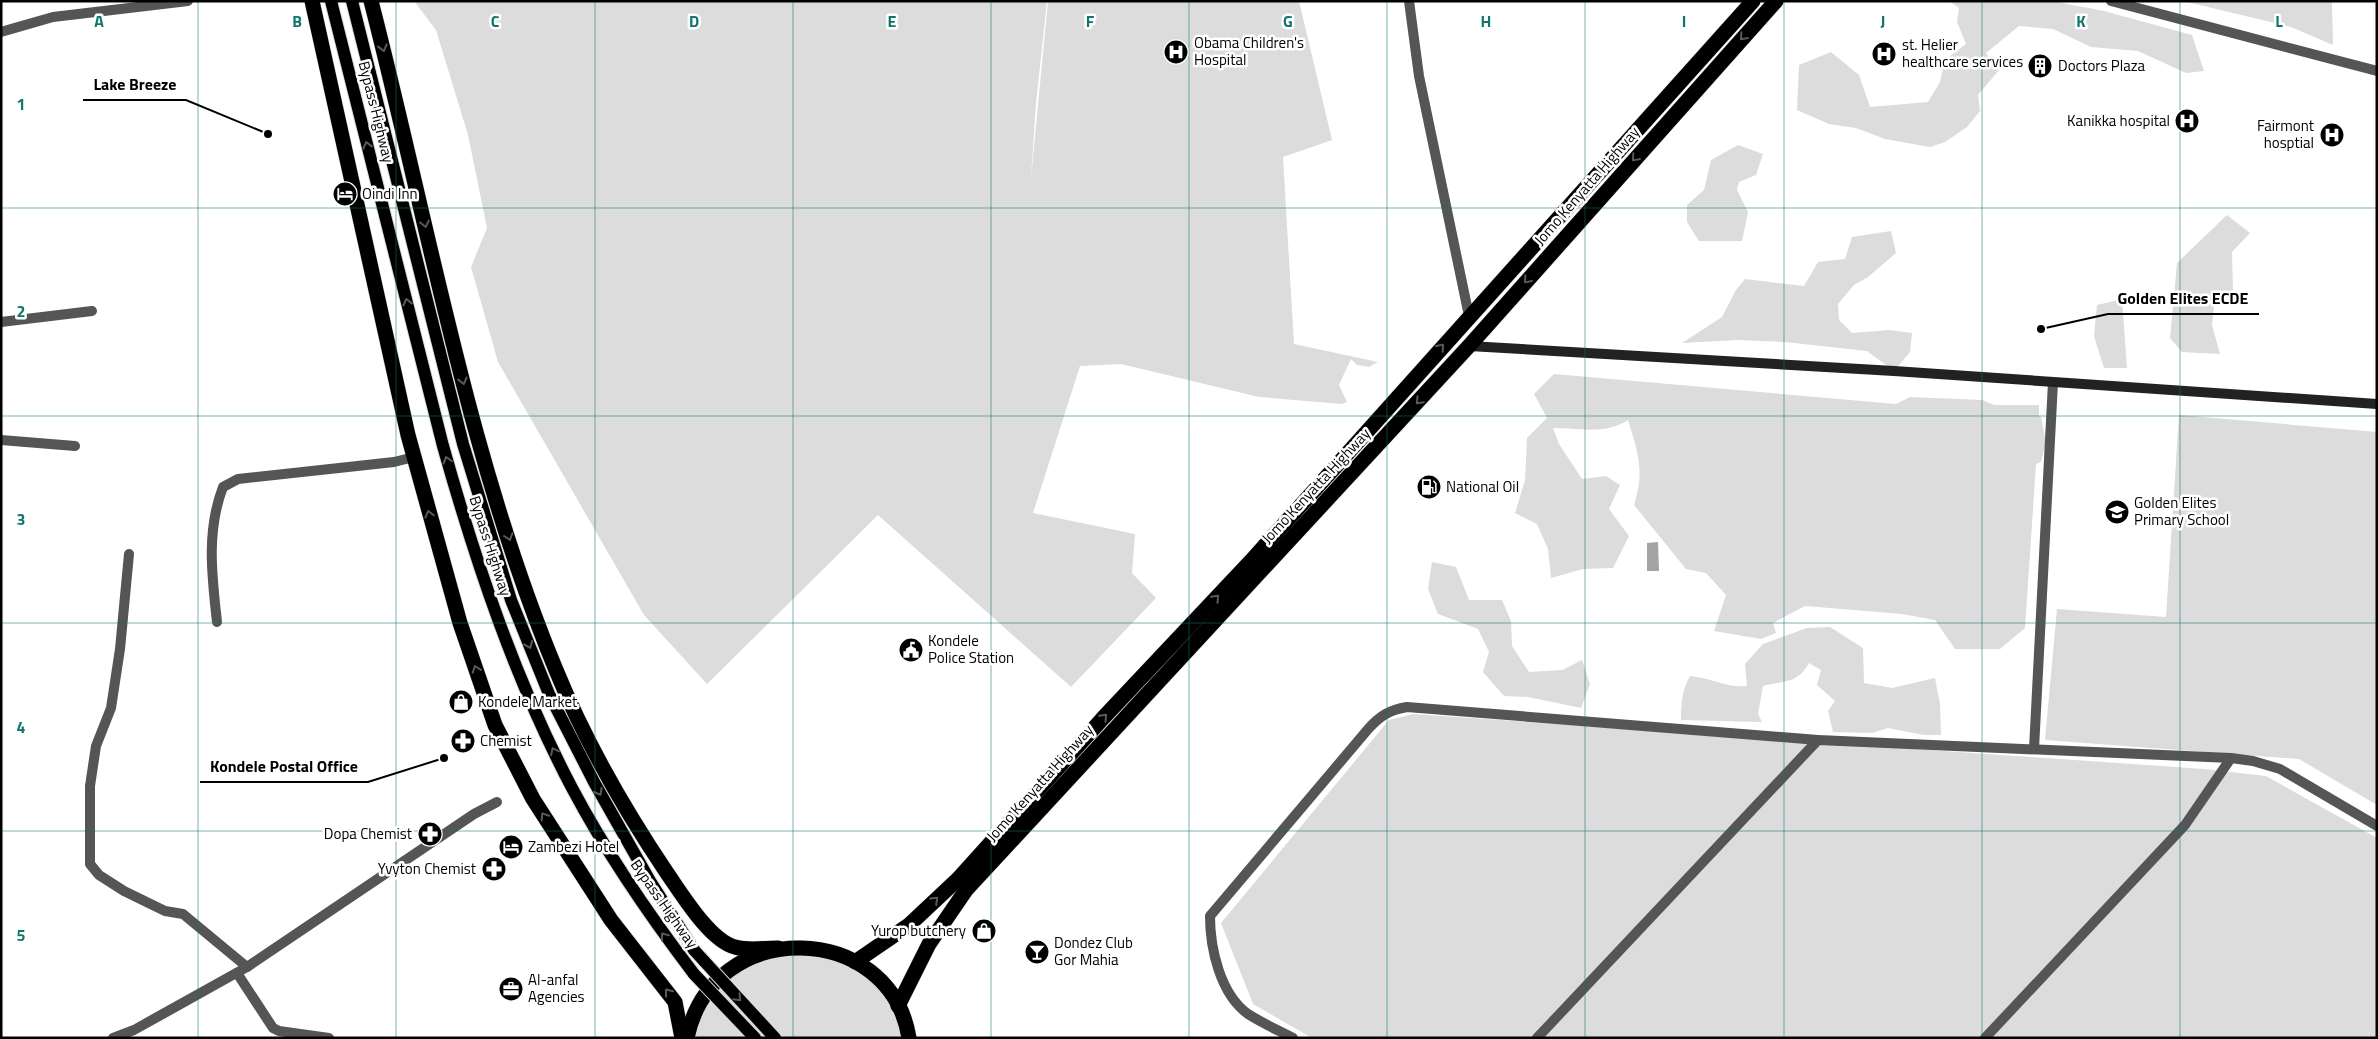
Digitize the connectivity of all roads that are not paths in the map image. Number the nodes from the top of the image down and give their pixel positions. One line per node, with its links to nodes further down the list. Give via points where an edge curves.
1 (188, 1): 10 (street, via 53,17)
2 (312, 1): 20 (highway)
3 (331, 1): 37 (main road, Bypass Highway, one-way to 3, bridge, via 694,974 631,889 572,788 530,700 493,607 462,515)
4 (352, 1): 38 (main road, Bypass Highway, one-way to 38, bridge, via 463,444 510,600 549,694 650,881 694,950)
5 (371, 1): 28 (highway, one-way to 28, via 466,390 526,594 556,672 602,766 643,836 693,910 712,932 734,947)
6 (1409, 1): 13 (street, via 1419,76)
7 (1752, 1): 13 (highway, Jomo Kenyatta Highway)
8 (1776, 1): 15 (highway, Jomo Kenyatta Highway, one-way to 15)
9 (2111, 1): 11 (street)
10 (1, 32)
11 (2377, 71)
12 (92, 311): 14 (street)
13 (1469, 316): 29 (highway, Jomo Kenyatta Highway, one-way to 13, via 909,925 958,879 1257,554)
14 (1, 322)
15 (1469, 346): 16 (street); 32 (highway, Jomo Kenyatta Highway, one-way to 32, via 966,890 929,944)
16 (2053, 382): 17 (street); 24 (street)
17 (2377, 404)
18 (1, 440): 19 (street)
19 (75, 446)
20 (414, 457): 22 (street, via 238,479 223,487 212,525 211,566); 35 (highway, one-way to 20, via 675,1002 606,912 534,800 495,725 460,624)
21 (129, 554): 30 (street, via 111,708 96,746 90,786 90,864 99,875 124,892 165,911 183,914)
22 (217, 622)
23 (1818, 740): 24 (street); 40 (street, via 1407,707 1381,716 1210,916 1210,936 1228,993 1247,1013); 41 (street)
24 (2034, 749): 25 (street)
25 (2231, 758): 27 (street, via 2280,769); 42 (street, via 2185,825)
26 (496, 802): 30 (street)
27 (2377, 826)
28 (778, 948): 29 (highway, via 813,948); 36 (highway, via 754,955 732,967 714,984 699,1004)
29 (855, 962): 32 (highway, via 886,988)
30 (247, 967): 31 (street)
31 (237, 973): 33 (street, via 134,1030); 34 (street, via 273,1028)
32 (898, 1006): 39 (highway)
33 (113, 1038)
34 (329, 1038)
35 (682, 1038)
36 (686, 1038)
37 (755, 1038)
38 (775, 1038)
39 (909, 1038)
40 (1293, 1038)
41 (1538, 1038)
42 (1986, 1038)

